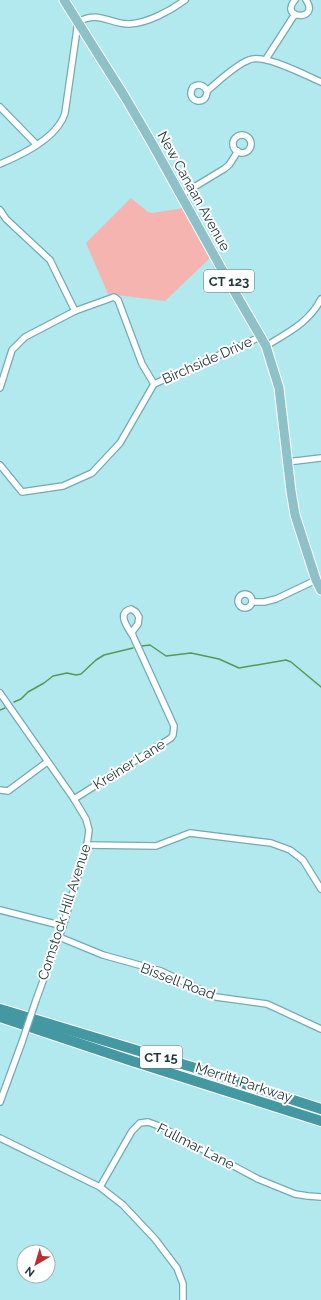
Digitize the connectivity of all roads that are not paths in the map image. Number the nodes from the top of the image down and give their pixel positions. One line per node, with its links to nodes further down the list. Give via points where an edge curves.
1 (64, 0): 6 (main road, New Canaan Avenue / CT 123)
2 (185, 0): 6 (street, via 171,10 144,21 128,24 96,17)
3 (295, 0): 5 (street, via 292,6)
4 (306, 0): 5 (street, via 310,6 308,12 300,16)
5 (295, 14): 7 (street)
6 (78, 22): 11 (street, via 64,116 56,129); 14 (main road, New Canaan Avenue / CT 123, via 125,97)
7 (266, 59): 8 (street); 9 (street, via 256,58 239,65)
8 (321, 82)
9 (207, 91)
10 (0, 107): 11 (street)
11 (36, 144): 13 (street)
12 (238, 151): 14 (street, via 224,169)
13 (0, 164)
14 (181, 195): 18 (main road, New Canaan Avenue / CT 123)
15 (0, 210): 17 (street, via 6,219 50,260)
16 (321, 299): 19 (street, via 317,308 304,322)
17 (75, 311): 20 (street, Birchside Drive, via 114,297 118,300 140,358); 21 (street, Birchside Drive, via 25,337 12,350)
18 (260, 337): 19 (main road, New Canaan Avenue / CT 123); 20 (street, Birchside Drive)
19 (266, 346): 23 (main road, New Canaan Avenue / CT 123, via 279,388)
20 (154, 384): 24 (street, Birchside Drive, via 120,443 92,473 63,486 22,492)
21 (0, 388)
22 (321, 458): 23 (street)
23 (287, 462): 25 (main road, New Canaan Avenue / CT 123, via 295,515)
24 (0, 465)
25 (316, 580): 26 (main road, New Canaan Avenue / CT 123); 27 (street, via 276,599)
26 (321, 590)
27 (252, 602)
28 (133, 636): 32 (street, Kreiner Lane, via 174,726 173,735)
29 (0, 693): 30 (street, Comstock Hill Avenue)
30 (47, 762): 31 (street, via 8,791); 32 (street, Comstock Hill Avenue)
31 (0, 790)
32 (74, 799): 33 (street, Comstock Hill Avenue, via 86,819 89,830)
33 (87, 845): 34 (street, via 156,846 190,833 271,843 290,850 304,860); 36 (street, Comstock Hill Avenue)
34 (321, 889)
35 (0, 910): 36 (street)
36 (63, 926): 37 (street, Comstock Hill Avenue)
37 (58, 938): 40 (street, Bissell Road, via 103,956 161,971 216,997 267,1004); 41 (street, Comstock Hill Avenue, bridge)
38 (0, 1009): 42 (highway, Merritt Parkway / CT 15)
39 (0, 1017): 43 (highway, Merritt Parkway / CT 15)
40 (321, 1029)
41 (0, 1102)
42 (321, 1108)
43 (321, 1121)
44 (0, 1138): 45 (street)
45 (100, 1187): 46 (street, Fullmar Lane, via 132,1131 140,1123 148,1122 258,1179 295,1194); 47 (street, via 123,1205 177,1268 183,1284)
46 (321, 1197)
47 (183, 1300)

